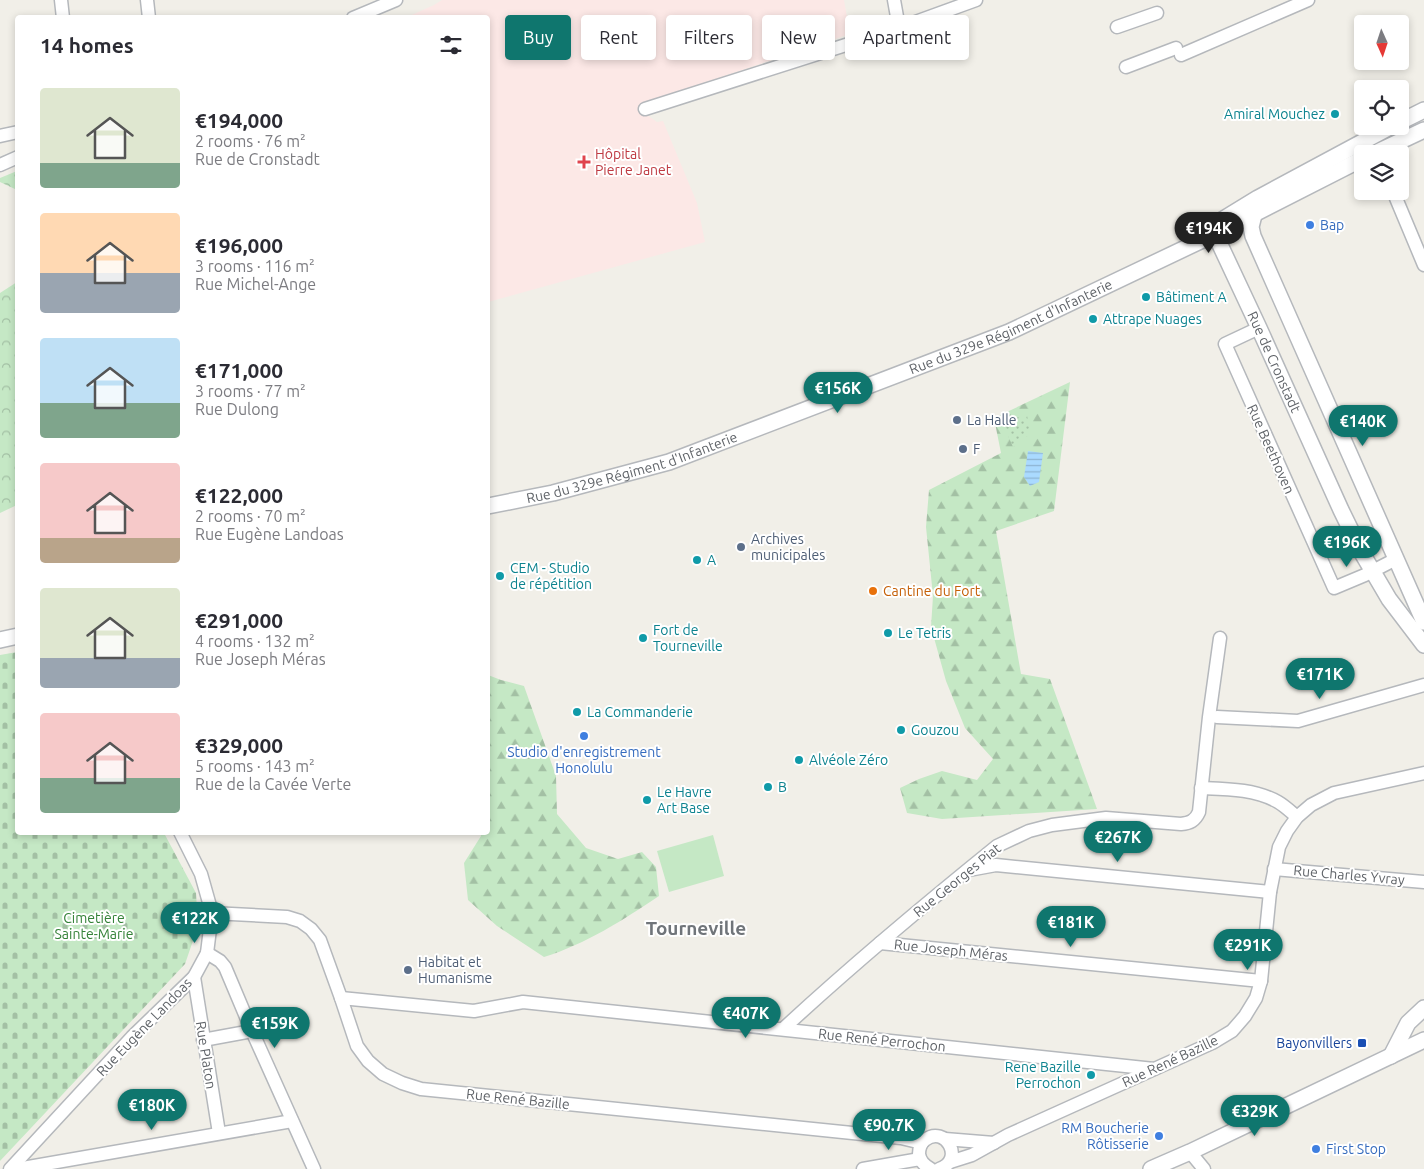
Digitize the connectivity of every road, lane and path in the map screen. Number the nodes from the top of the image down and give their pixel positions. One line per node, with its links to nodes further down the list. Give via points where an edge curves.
1 (61, 0): 8 (street)
2 (147, 0): 9 (street)
3 (396, 0): 10 (street)
4 (894, 0): 11 (street)
5 (976, 0): 12 (street)
6 (1308, 0): 15 (street, via 1179,52)
7 (1156, 13): 13 (street)
8 (63, 15)
9 (149, 15)
10 (360, 15)
11 (897, 15)
12 (935, 15)
13 (1117, 27)
14 (845, 45): 16 (street)
15 (1126, 67)
16 (645, 109)
17 (1424, 110): 18 (street)
18 (1409, 118)
19 (1424, 130): 23 (street)
20 (15, 133): 22 (street)
21 (1375, 135): 28 (street)
22 (0, 136)
23 (1392, 145)
24 (15, 158): 26 (street)
25 (1354, 163): 29 (street, Rue du 329e Régiment d'Infanterie)
26 (0, 165)
27 (1397, 200): 32 (street)
28 (1233, 212): 30 (street); 31 (street)
29 (1254, 215): 30 (street, Rue du 329e Régiment d'Infanterie); 35 (street, via 1253,236)
30 (1215, 234): 31 (street, Rue du 329e Régiment d'Infanterie); 33 (street, Rue de Cronstadt)
31 (1190, 246): 34 (street, Rue du 329e Régiment d'Infanterie, via 1009,332 683,458 552,493)
32 (1424, 265)
33 (1259, 328): 36 (street, Rue de Cronstadt); 36 (street, Rue Beethoven, via 1225,344 1334,588)
34 (490, 506)
35 (1396, 559): 36 (street); 37 (street)
36 (1372, 571): 41 (street, Rue de Cronstadt)
37 (1424, 622)
38 (15, 637): 40 (street)
39 (1220, 638): 45 (street, Rue Georges Piat)
40 (0, 640)
41 (1424, 645)
42 (1424, 685): 43 (street, via 1298,721)
43 (1217, 718)
44 (1424, 773): 46 (street, Rue René Bazille, via 1334,793 1311,804)
45 (1201, 788): 46 (street, via 1242,790 1259,795 1278,803); 49 (street, Rue Georges Piat, via 1199,812 1190,823 1106,818 1052,824 997,846)
46 (1297, 817): 48 (street, Rue René Bazille, via 1278,847)
47 (182, 835): 52 (street, Rue Eugène Landoas, via 201,874)
48 (1274, 869): 50 (street, Rue Charles Yvray); 51 (street, Rue René Bazille)
49 (967, 870): 51 (street, via 996,865); 53 (street, Rue Georges Piat)
50 (1424, 882)
51 (1270, 892): 56 (street, Rue René Bazille)
52 (212, 913): 54 (street, Rue Eugène Landoas); 57 (street, Rue René Bazille, via 287,917 300,921 320,940)
53 (880, 942): 56 (street, Rue Joseph Méras); 59 (street, Rue Georges Piat)
54 (207, 953): 55 (street, Rue Eugène Landoas); 60 (street, via 225,967)
55 (194, 977): 61 (street, Rue Platon); 73 (street, Rue Eugène Landoas, via 132,1037)
56 (1260, 981): 64 (street, Rue René Bazille, via 1252,1006 1232,1031)
57 (341, 998): 59 (street, Rue René Perrochon, via 474,1011 523,1002); 68 (street, Rue René Bazille, via 357,1046 368,1061 383,1074 421,1089 901,1138)
58 (1424, 1008): 63 (street, via 1408,1023)
59 (783, 1029): 64 (street, Rue René Perrochon)
60 (252, 1031): 61 (street); 65 (street)
61 (203, 1040): 66 (street, Rue Platon)
62 (1424, 1040): 63 (street)
63 (1391, 1056): 70 (street)
64 (1154, 1069): 69 (street, Rue René Bazille)
65 (292, 1121): 66 (street); 75 (street)
66 (219, 1133): 74 (street)
67 (945, 1139): 68 (street, Rue René Bazille, via 935,1136); 69 (street, Rue René Bazille); 72 (street, via 952,1152)
68 (922, 1143): 71 (street)
69 (994, 1143): 72 (street, Rue René Bazille)
70 (1190, 1152): 78 (street); 79 (street)
71 (920, 1159): 76 (street); 77 (street)
72 (945, 1166)
73 (10, 1169)
74 (17, 1169)
75 (314, 1169)
76 (863, 1169)
77 (931, 1169)
78 (1151, 1169)
79 (1204, 1169)

